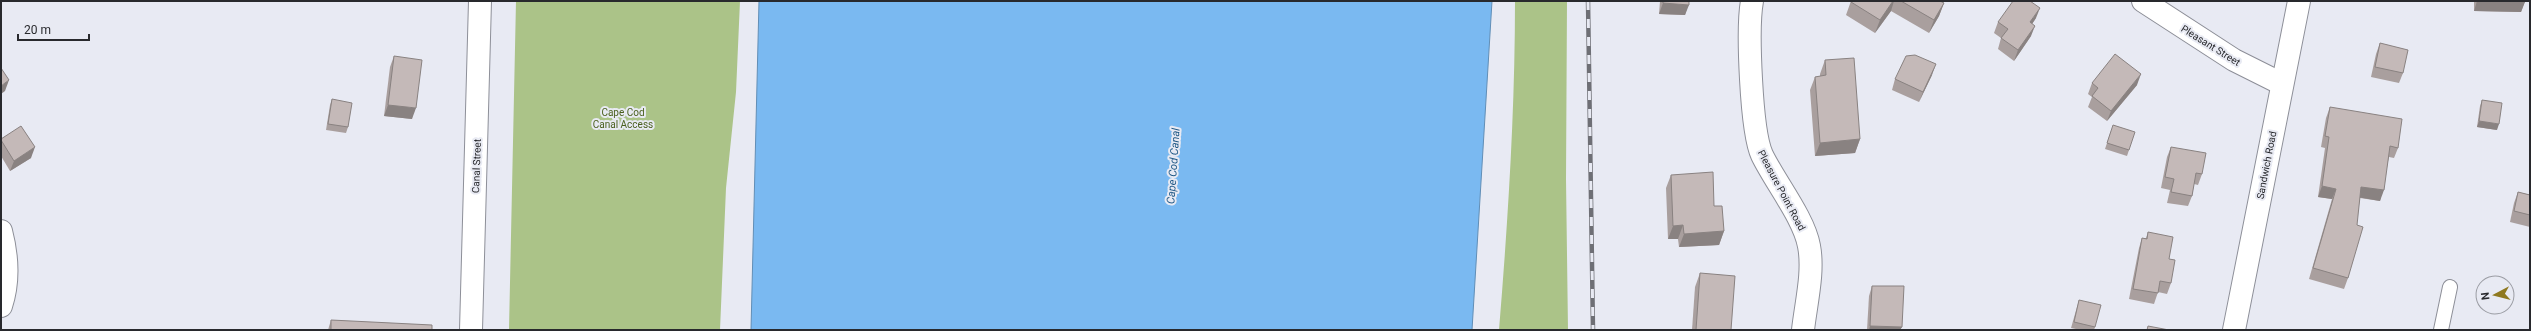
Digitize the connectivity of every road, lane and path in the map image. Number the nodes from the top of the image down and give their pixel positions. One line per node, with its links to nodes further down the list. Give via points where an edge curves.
1 (480, 1): 9 (street, Canal Street)
2 (1752, 1): 10 (street, Pleasure Point Road, via 1750,57 1757,140 1761,153 1803,226 1809,245 1811,263)
3 (2143, 1): 5 (street, Pleasant Street, via 2234,60)
4 (2299, 1): 5 (street, Sandwich Road)
5 (2282, 84): 11 (street, Sandwich Road)
6 (1, 231): 8 (street, via 6,259 6,281)
7 (2450, 287): 12 (lane)
8 (1, 306)
9 (471, 330)
10 (1803, 330)
11 (2234, 330)
12 (2441, 330)

